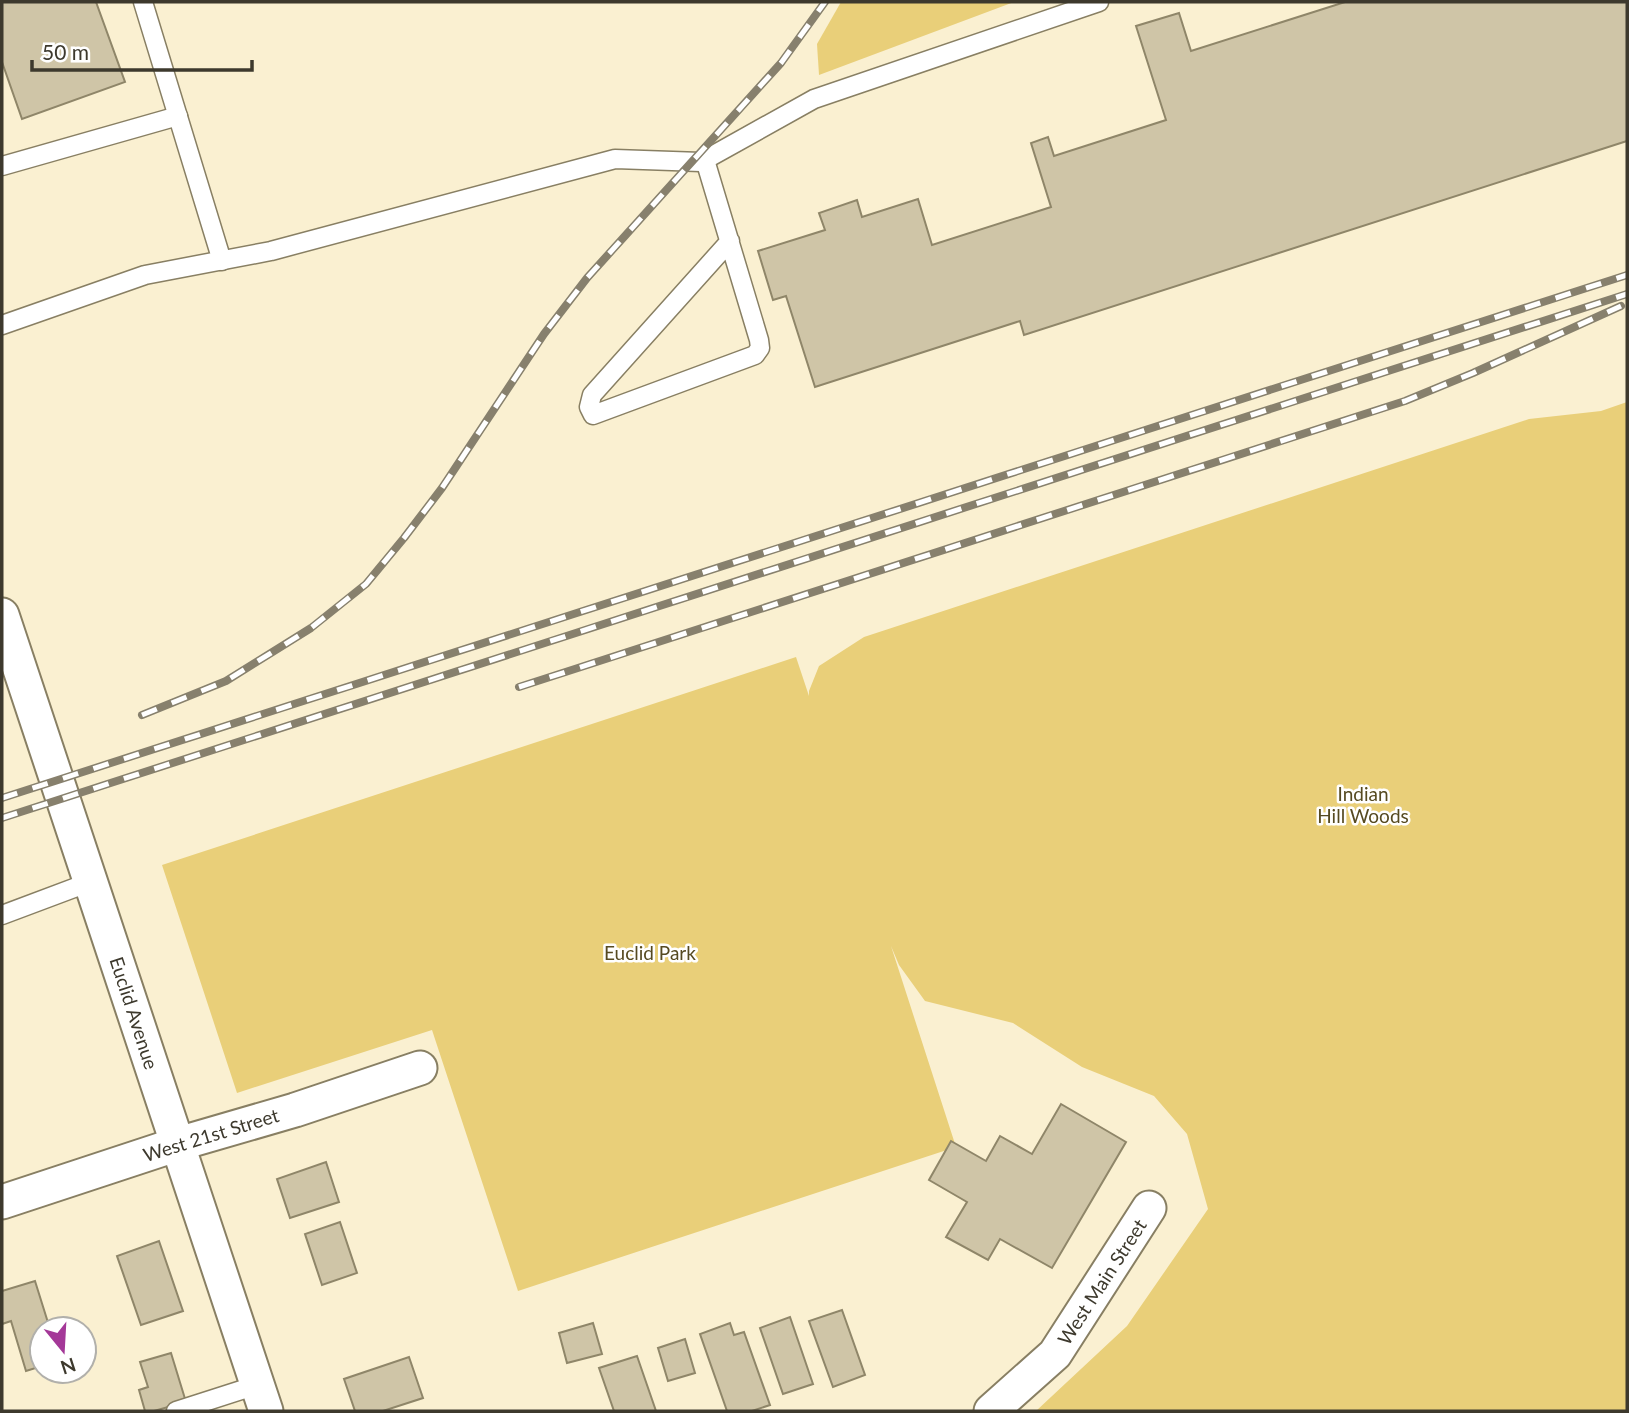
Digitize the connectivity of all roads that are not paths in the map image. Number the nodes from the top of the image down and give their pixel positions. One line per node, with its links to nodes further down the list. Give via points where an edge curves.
1 (144, 2): 3 (lane)
2 (1099, 2): 4 (lane, via 814,99)
3 (178, 116): 5 (lane); 7 (lane)
4 (705, 160): 6 (lane); 7 (lane, via 615,159)
5 (2, 166)
6 (730, 241): 6 (lane, via 759,340 755,355 593,415 589,407 592,395)
7 (222, 261): 8 (lane, via 145,275)
8 (2, 325)
9 (2, 615): 10 (street, Euclid Avenue)
10 (90, 882): 11 (lane); 13 (street, Euclid Avenue)
11 (2, 915)
12 (420, 1068): 13 (street, West 21st Street)
13 (178, 1144): 14 (street, West 21st Street); 16 (street, Euclid Avenue)
14 (2, 1202)
15 (1149, 1209): 18 (street, West Main Street, via 1055,1354)
16 (262, 1398): 17 (lane)
17 (176, 1411)
18 (991, 1411)

